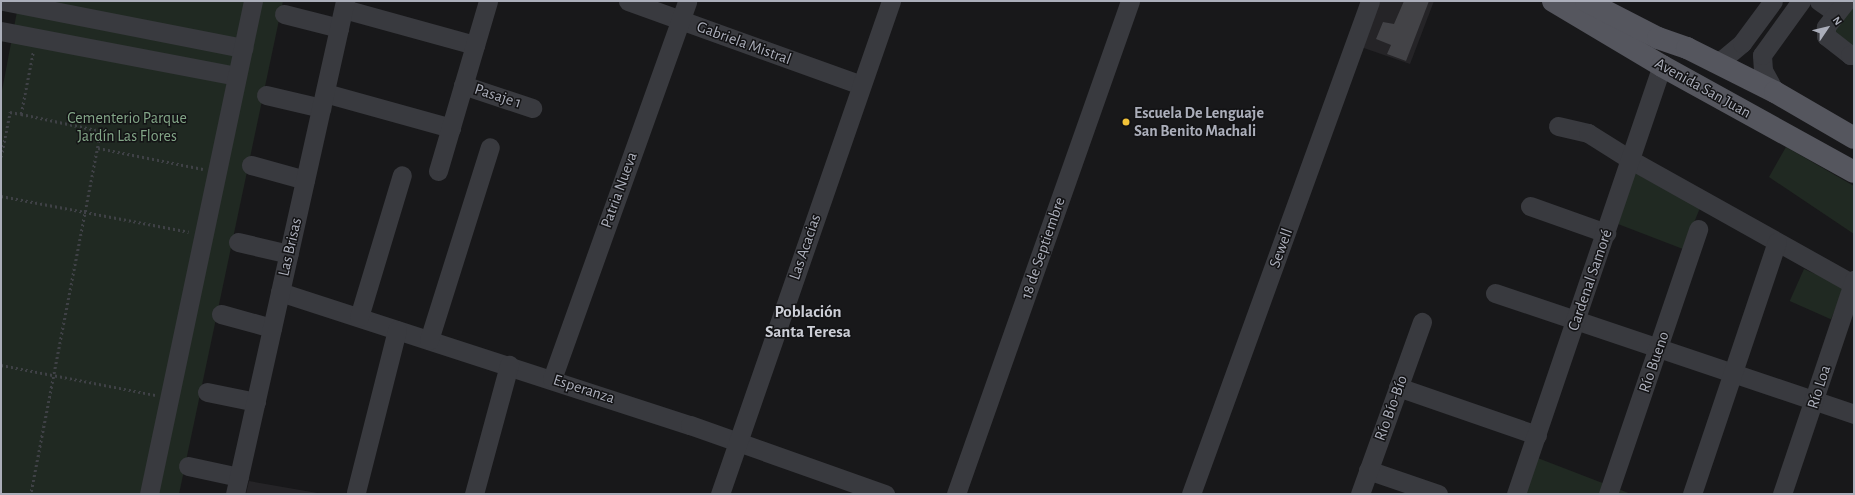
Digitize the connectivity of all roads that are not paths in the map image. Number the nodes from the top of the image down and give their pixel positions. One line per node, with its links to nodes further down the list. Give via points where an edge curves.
1 (3, 1): 21 (street)
2 (253, 1): 21 (street)
3 (488, 1): 20 (street)
4 (628, 1): 17 (street, Gabriela Mistral)
5 (687, 1): 17 (street, Patria Nueva)
6 (891, 1): 27 (street, Las Acacias)
7 (1130, 1): 77 (street, 18 de Septiembre)
8 (1370, 1): 78 (street, Sewell)
9 (1553, 1): 24 (main road, Avenida San Juan)
10 (1586, 1): 23 (main road, Avenida San Juan, via 1658,38 1687,48)
11 (1773, 1): 23 (street, via 1742,42 1722,59)
12 (1819, 1): 15 (street)
13 (1794, 4): 28 (street, via 1762,55 1763,70)
14 (345, 5): 18 (street, Las Brisas); 20 (street)
15 (1841, 7): 22 (street, via 1826,27 1826,36 1850,55)
16 (284, 14): 18 (street)
17 (679, 20): 27 (street, Gabriela Mistral); 61 (street, Patria Nueva)
18 (339, 28): 30 (street, Las Brisas)
19 (1, 31): 25 (street)
20 (475, 45): 26 (street)
21 (243, 48): 25 (street)
22 (1854, 54)
23 (1713, 62): 28 (main road, Avenida San Juan)
24 (1662, 66): 36 (street, Cardenal Samoré); 39 (main road, Avenida San Juan)
25 (237, 76): 73 (street)
26 (464, 85): 31 (street, Pasaje 1); 33 (street)
27 (861, 85): 68 (street, Las Acacias)
28 (1775, 92): 34 (main road, Avenida San Juan)
29 (266, 95): 30 (street)
30 (323, 101): 33 (street); 41 (street, Las Brisas)
31 (532, 108)
32 (1558, 126): 36 (street, via 1588,133)
33 (451, 128): 38 (street)
34 (1854, 138)
35 (490, 147): 57 (street)
36 (1631, 160): 44 (street, Cardenal Samoré); 46 (street)
37 (251, 165): 41 (street)
38 (438, 171)
39 (1854, 172)
40 (402, 175): 52 (street)
41 (305, 180): 47 (street, Las Brisas)
42 (1530, 206): 44 (street)
43 (1698, 229): 58 (street, Río Bueno)
44 (1606, 233): 53 (street, Cardenal Samoré)
45 (238, 242): 47 (street)
46 (1777, 242): 48 (street); 60 (street)
47 (289, 254): 49 (street, Las Brisas)
48 (1853, 282): 64 (street, Río Loa)
49 (280, 292): 52 (street, Esperanza); 55 (street, Las Brisas)
50 (1495, 293): 53 (street)
51 (221, 314): 55 (street)
52 (359, 317): 56 (street, Esperanza)
53 (1577, 320): 58 (street); 67 (street, Cardenal Samoré)
54 (1422, 322): 62 (street, Río Bío-Bío)
55 (272, 328): 65 (street, Las Brisas)
56 (397, 330): 57 (street, Esperanza); 72 (street)
57 (429, 340): 59 (street, Esperanza)
58 (1659, 348): 60 (street); 82 (street, Río Bueno)
59 (509, 365): 61 (street, Esperanza); 74 (street)
60 (1734, 374): 64 (street); 83 (street)
61 (552, 379): 68 (street, Esperanza, via 690,424)
62 (1398, 387): 67 (street); 70 (street, Río Bío-Bío)
63 (206, 392): 65 (street)
64 (1814, 401): 66 (street); 84 (street, Río Loa)
65 (256, 402): 71 (street, Las Brisas)
66 (1854, 414)
67 (1537, 435): 81 (street, Cardenal Samoré)
68 (738, 443): 75 (street, Las Acacias); 76 (street, Esperanza)
69 (188, 466): 71 (street)
70 (1368, 470): 79 (street, Río Bío-Bío); 80 (street)
71 (237, 486)
72 (356, 492)
73 (148, 494)
74 (474, 494)
75 (720, 494)
76 (885, 494)
77 (956, 494)
78 (1191, 494)
79 (1360, 494)
80 (1438, 494)
81 (1516, 494)
82 (1608, 494)
83 (1692, 494)
84 (1782, 494)

